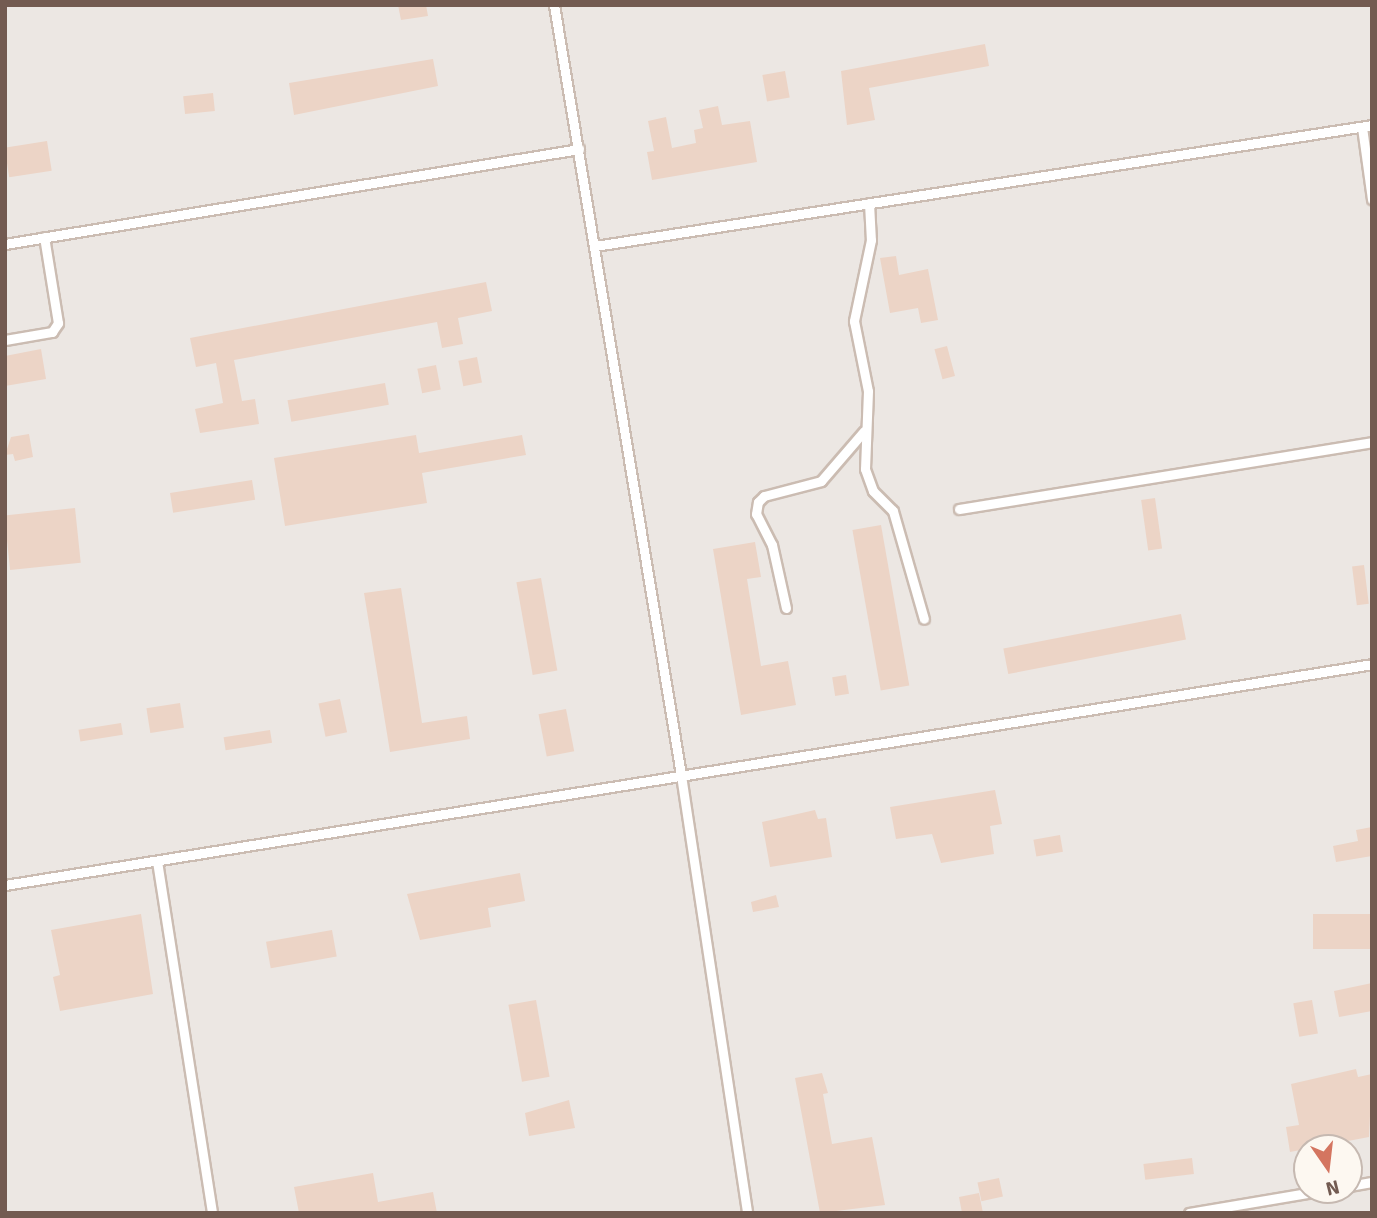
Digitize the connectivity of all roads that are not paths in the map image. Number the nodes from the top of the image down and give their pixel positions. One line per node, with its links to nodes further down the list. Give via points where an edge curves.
1 (554, 5): 3 (lane)
2 (1367, 126): 4 (lane); 5 (lane)
3 (579, 149): 6 (lane); 8 (lane)
4 (1372, 199)
5 (869, 203): 8 (lane); 10 (lane, via 871,240 854,321 868,391)
6 (44, 237): 7 (lane); 9 (lane, via 58,323 52,332)
7 (5, 244)
8 (596, 246): 16 (lane)
9 (5, 340)
10 (864, 430): 13 (lane, via 821,481 764,496 758,502 755,514 772,545); 14 (lane, via 865,469 873,491 893,511)
11 (1372, 442): 12 (lane)
12 (959, 509)
13 (786, 608)
14 (924, 619)
15 (1372, 664): 16 (lane)
16 (681, 775): 17 (lane); 21 (lane)
17 (157, 861): 18 (lane); 20 (lane)
18 (5, 886)
19 (1293, 1195): 22 (lane)
20 (212, 1213)
21 (747, 1213)
22 (1189, 1213)

